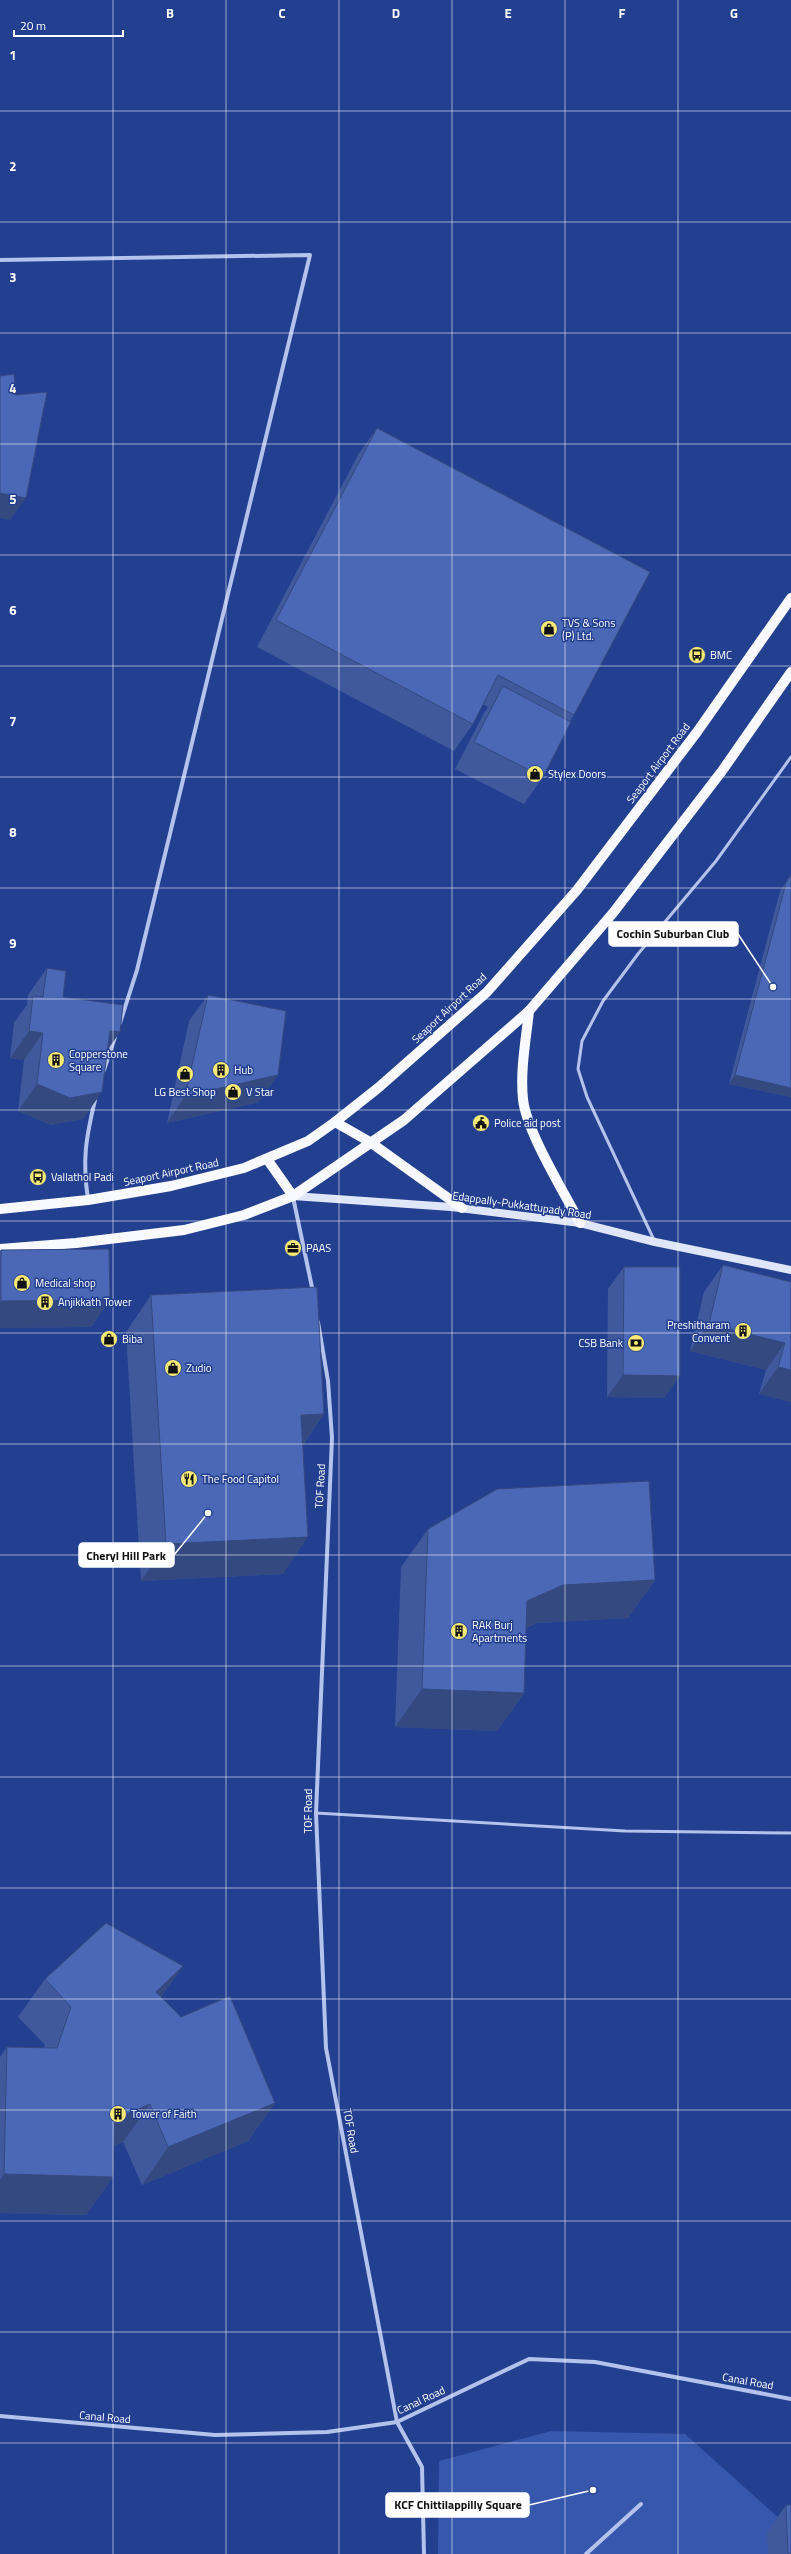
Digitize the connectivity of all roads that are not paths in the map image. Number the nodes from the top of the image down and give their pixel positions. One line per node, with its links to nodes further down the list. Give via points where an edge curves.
1 (0, 260): 6 (street, via 310,255 137,970)
2 (791, 598): 8 (main road, Seaport Airport Road, via 697,732 577,890 487,992 378,1088)
3 (791, 672): 5 (main road, via 722,771 613,913)
4 (791, 757): 16 (lane, via 716,861 638,954 603,1001 582,1041 578,1069 587,1097)
5 (529, 1011): 9 (main road, via 404,1120); 15 (main road, via 523,1066 523,1100 531,1127)
6 (101, 1077)
7 (97, 1091): 12 (street, via 88,1131 84,1168)
8 (335, 1122): 9 (main road); 10 (main road, Seaport Airport Road, via 308,1141)
9 (370, 1142): 11 (main road); 13 (main road)
10 (267, 1159): 11 (main road); 12 (main road, Seaport Airport Road, via 244,1168 171,1186)
11 (293, 1196): 13 (main road, Edappally-Pukkattupady Road); 17 (main road, via 244,1215 184,1230); 19 (street)
12 (88, 1200): 14 (main road, Seaport Airport Road)
13 (462, 1208): 15 (main road, Edappally-Pukkattupady Road)
14 (0, 1209)
15 (580, 1223): 16 (main road, Edappally-Pukkattupady Road)
16 (655, 1242): 18 (main road, Edappally-Pukkattupady Road)
17 (0, 1249)
18 (791, 1270)
19 (314, 1298)
20 (316, 1313): 21 (street, TOF Road, via 328,1381 332,1438)
21 (316, 1813): 22 (lane, via 625,1831); 25 (street, TOF Road, via 326,2048)
22 (791, 1833)
23 (791, 2398): 25 (street, Canal Road, via 595,2362 529,2359)
24 (0, 2416): 25 (street, Canal Road, via 215,2435 327,2432)
25 (397, 2422): 27 (street, TOF Road, via 422,2467)
26 (641, 2504): 28 (street)
27 (424, 2554)
28 (586, 2554)

